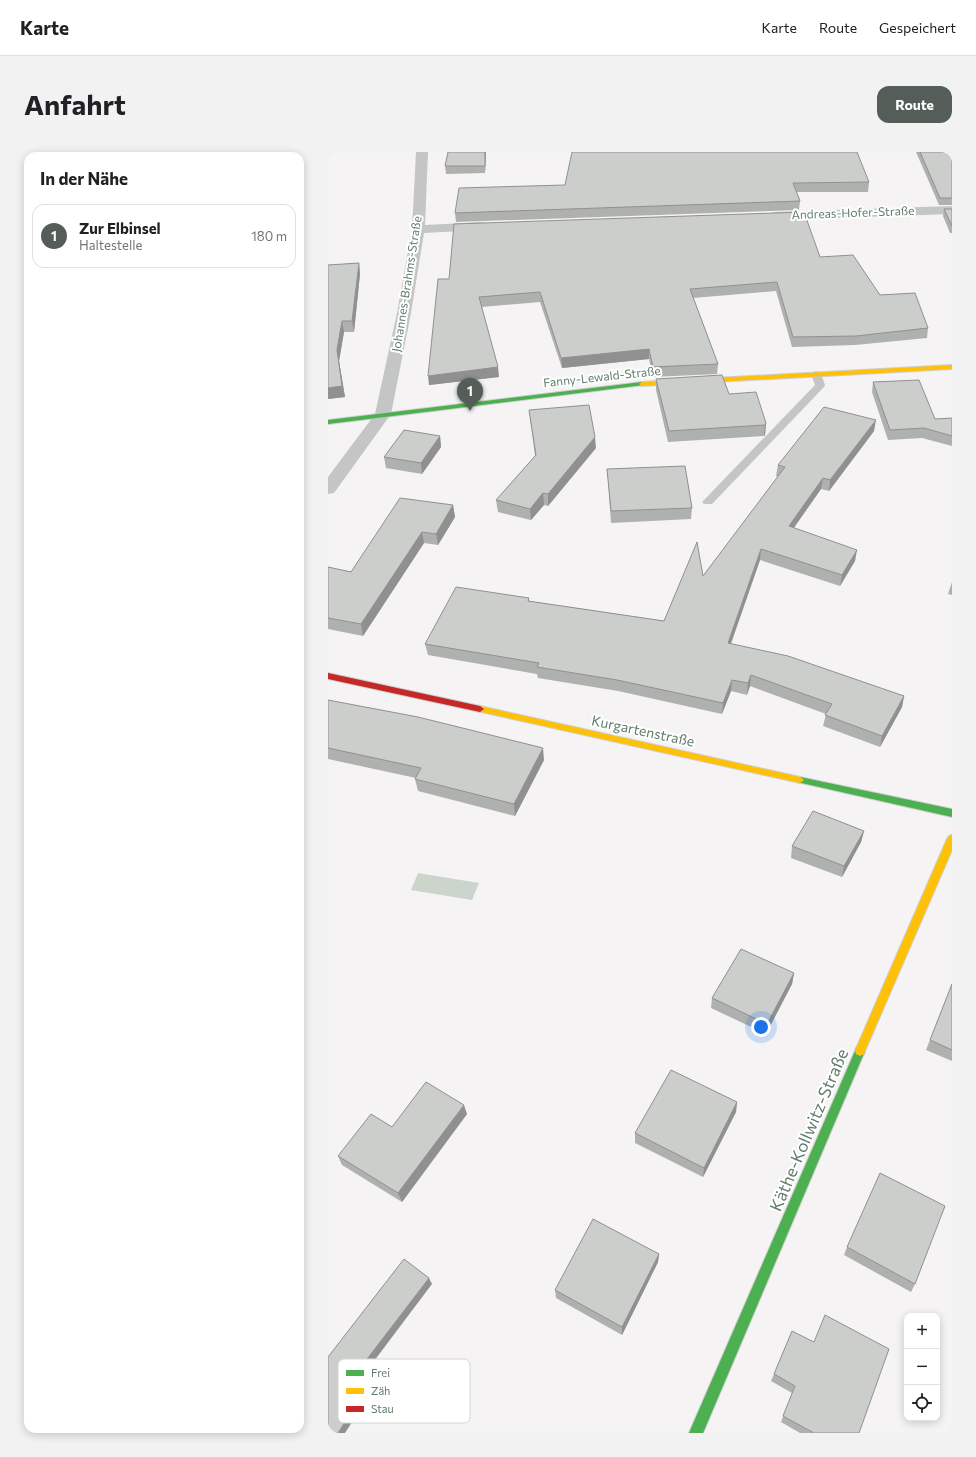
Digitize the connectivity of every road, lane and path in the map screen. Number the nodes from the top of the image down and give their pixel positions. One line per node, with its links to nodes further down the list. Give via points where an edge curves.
1 (422, 152): 5 (street, Johannes-Brahms-Straße)
2 (952, 210): 3 (street, Andreas-Hofer-Straße)
3 (761, 216)
4 (498, 226): 5 (street)
5 (418, 229): 8 (street, Johannes-Brahms-Straße)
6 (952, 367): 7 (street, Fanny-Lewald-Straße)
7 (816, 374): 8 (street, Fanny-Lewald-Straße, via 628,385); 11 (lane, via 820,385)
8 (383, 414): 9 (street, Fanny-Lewald-Straße); 10 (street)
9 (328, 422)
10 (328, 489)
11 (708, 502)
12 (328, 676): 13 (street, Kurgartenstraße)
13 (952, 813)
14 (952, 839): 15 (street, Käthe-Kollwitz-Straße)
15 (696, 1433)

